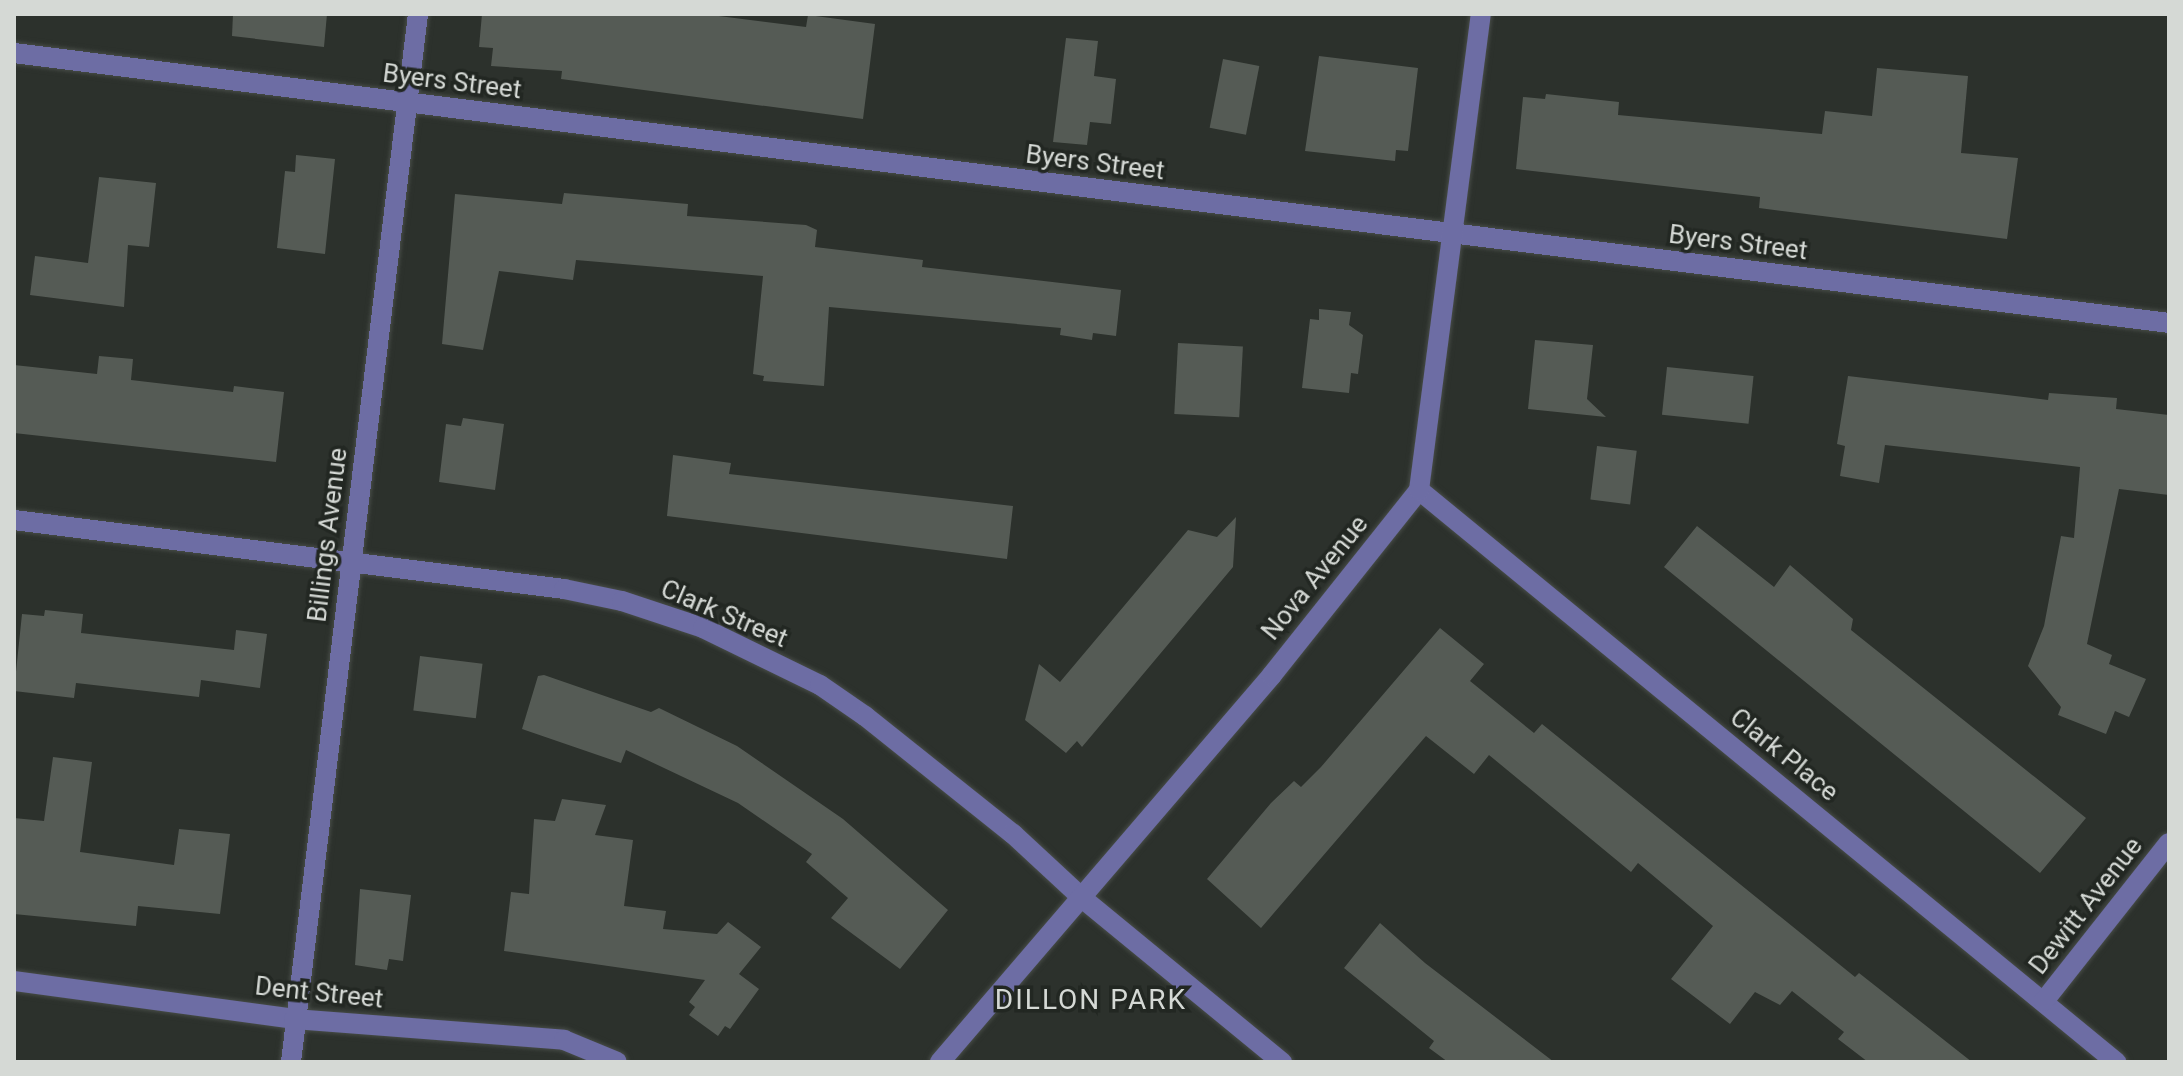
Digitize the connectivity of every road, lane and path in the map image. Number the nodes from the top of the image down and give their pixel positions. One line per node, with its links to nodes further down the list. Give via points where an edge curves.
1 (418, 14): 4 (street, Billings Avenue)
2 (1481, 14): 5 (street)
3 (14, 53): 4 (street, Byers Street)
4 (408, 103): 5 (street, Byers Street); 9 (street, Billings Avenue)
5 (1453, 234): 6 (street, Byers Street); 7 (street)
6 (2169, 323)
7 (1419, 490): 11 (street, Nova Avenue, via 1272,675); 13 (street, Clark Place)
8 (14, 520): 9 (street, Clark Street)
9 (351, 561): 11 (street, Clark Street, via 564,589 622,601 703,628 820,685 865,716 1013,834); 14 (street, Billings Avenue)
10 (2169, 843): 13 (street, Dewitt Avenue)
11 (1082, 898): 17 (street, Nova Avenue); 18 (street, Clark Street)
12 (14, 981): 14 (street, Dent Street)
13 (2044, 1001): 19 (street, Clark Place)
14 (294, 1019): 15 (street, Billings Avenue); 16 (street, Dent Street, via 564,1040)
15 (291, 1062)
16 (617, 1062)
17 (940, 1062)
18 (1282, 1062)
19 (2116, 1062)

